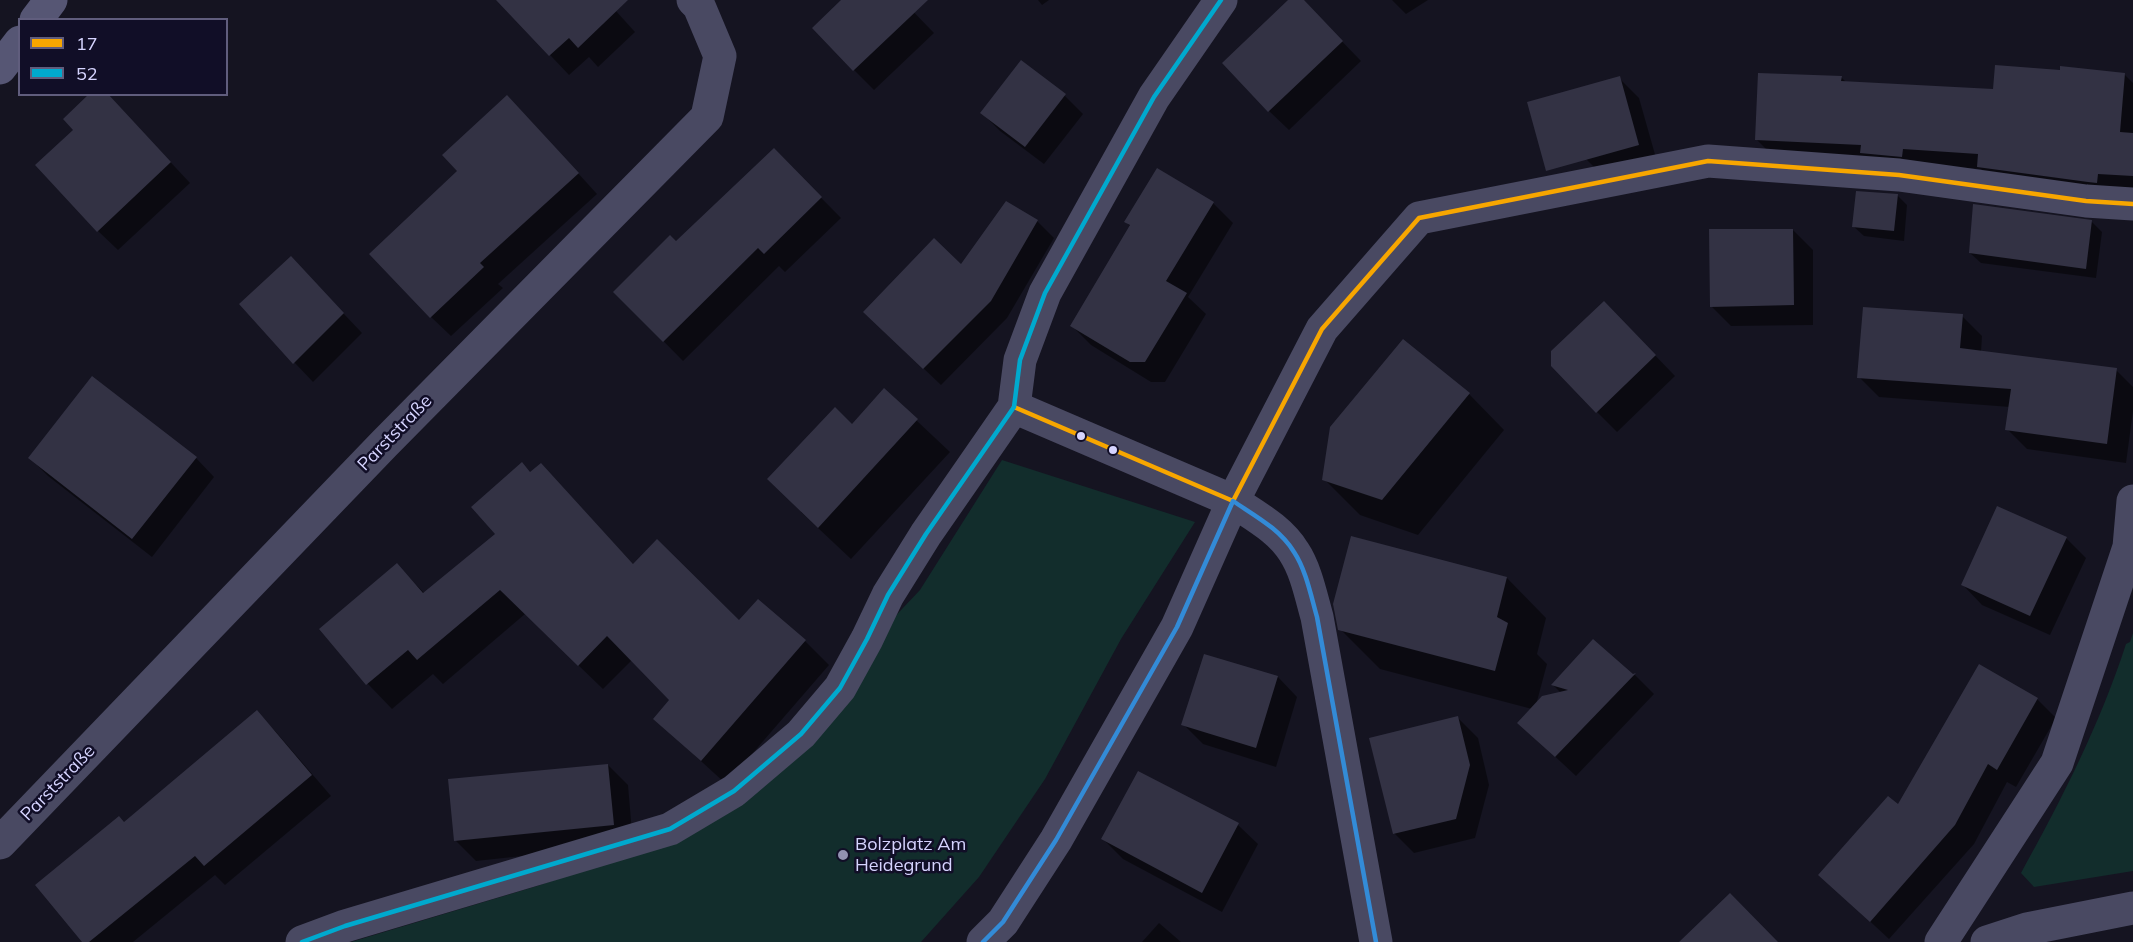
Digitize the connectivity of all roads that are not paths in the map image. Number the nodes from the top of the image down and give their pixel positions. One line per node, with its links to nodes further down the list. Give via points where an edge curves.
1 (51, 0): 4 (street)
2 (693, 0): 11 (street, Parststraße, via 720,56 707,117 384,444)
3 (1221, 0): 8 (street, via 1154,97 1045,293 1020,360)
4 (38, 18)
5 (18, 45): 6 (street)
6 (0, 68)
7 (2133, 204): 9 (street, via 1899,175 1708,161 1419,218 1322,329)
8 (1014, 407): 9 (street); 13 (street, via 894,585 840,688 801,734 734,791 670,829)
9 (1233, 501): 14 (street, via 1177,627 1056,840 1003,922); 15 (street, via 1275,529 1294,552 1304,574 1317,617)
10 (2133, 501): 16 (street, via 2129,547 2057,763)
11 (0, 843)
12 (2133, 909): 17 (street, via 2027,929)
13 (302, 942)
14 (983, 942)
15 (1376, 942)
16 (1941, 942)
17 (1987, 942)

